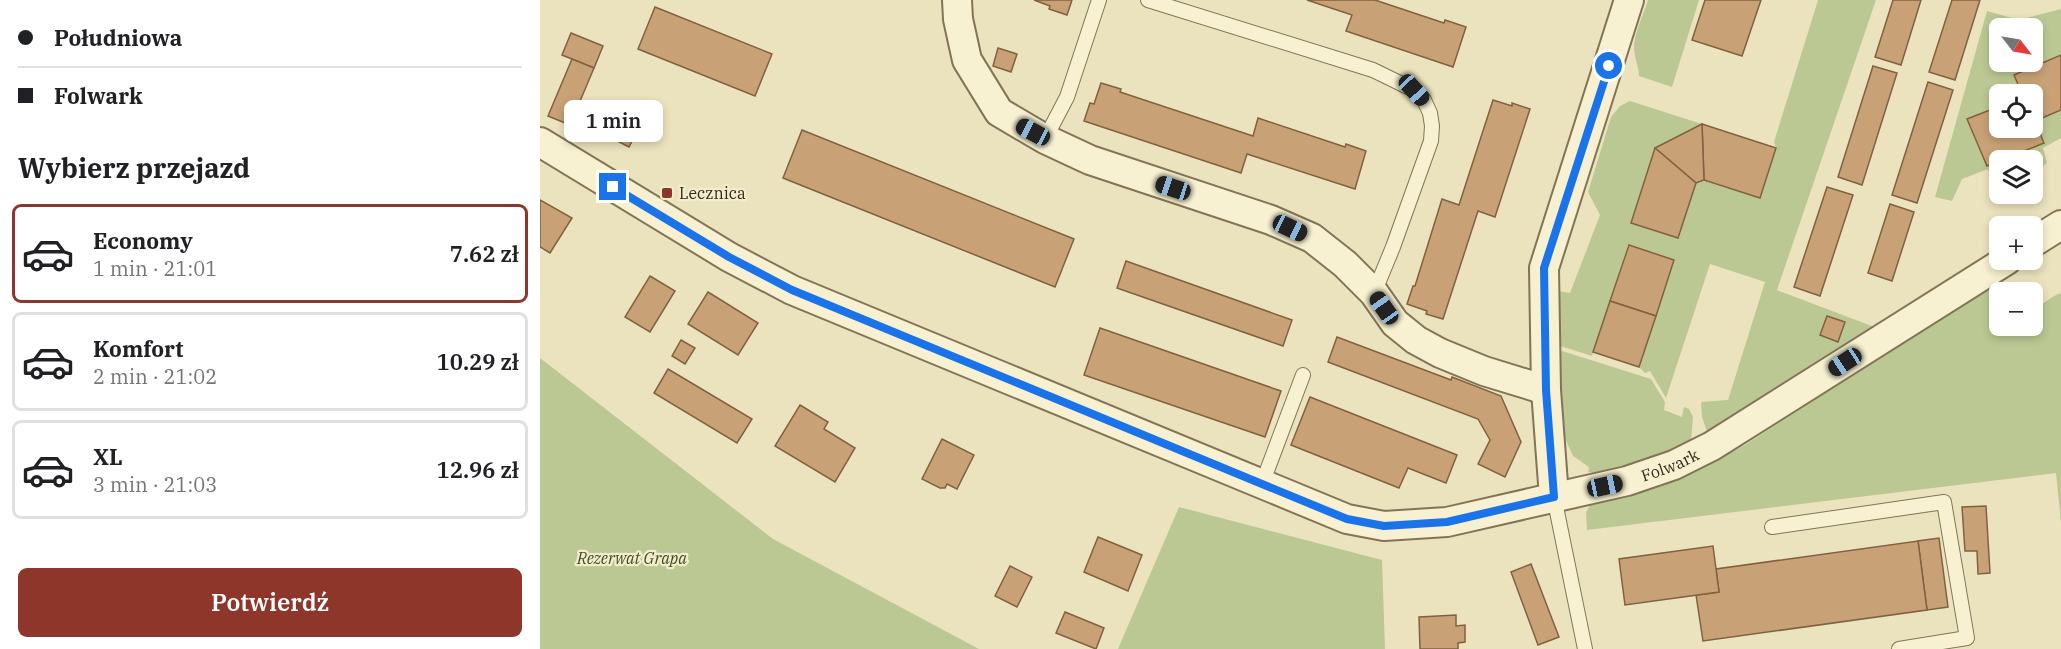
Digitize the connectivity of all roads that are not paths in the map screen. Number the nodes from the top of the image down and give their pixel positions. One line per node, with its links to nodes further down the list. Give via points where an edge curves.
1 (957, 0): 5 (street, via 967,60 981,85 999,112)
2 (1099, 0): 5 (lane, via 1067,97)
3 (1148, 0): 10 (lane, via 1373,70 1407,86 1424,100 1431,113 1431,141)
4 (1629, 0): 12 (street, via 1544,268)
5 (1045, 139): 10 (street, via 1090,160 1271,220 1312,238)
6 (540, 142): 13 (street, Folwark, via 729,257 792,290)
7 (2061, 225): 8 (street)
8 (2043, 236)
9 (1991, 270): 14 (street, Folwark, via 1712,446 1628,481)
10 (1374, 292): 12 (street, via 1395,323 1416,340 1485,371)
11 (1303, 375): 13 (lane)
12 (1546, 390): 14 (street)
13 (1262, 484): 14 (street, Folwark, via 1347,519 1384,526 1447,522)
14 (1554, 497): 16 (lane)
15 (1772, 527): 17 (lane, via 1944,502 1967,638)
16 (1585, 649)
17 (1899, 649)

